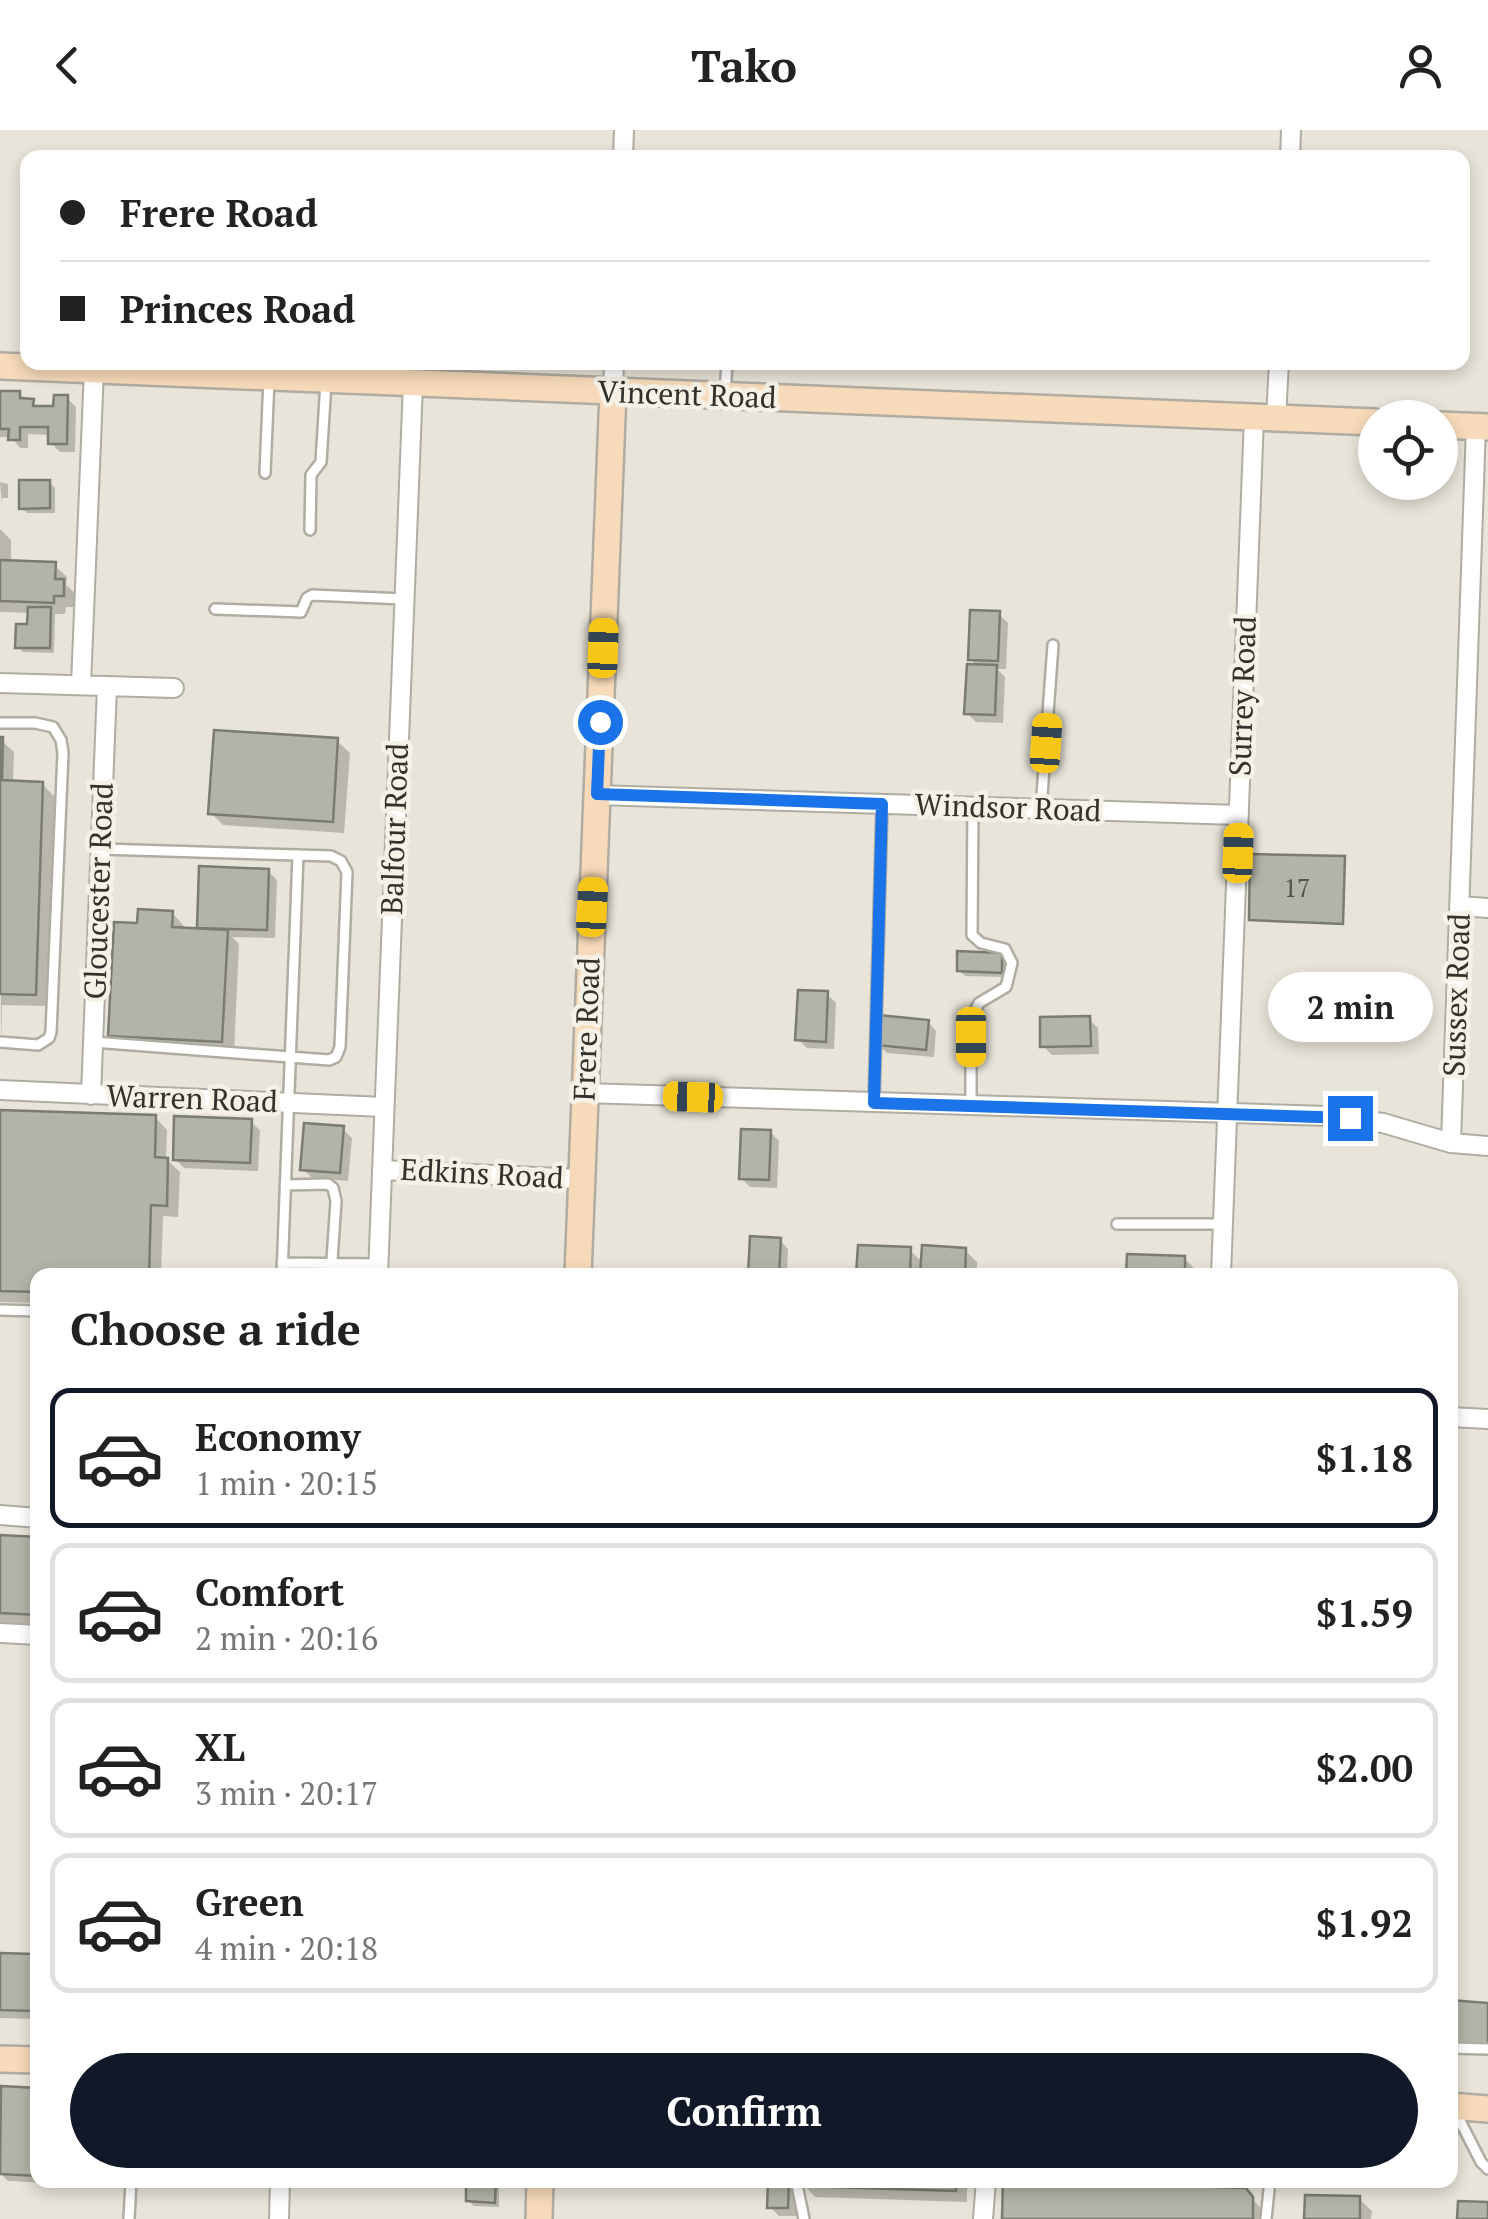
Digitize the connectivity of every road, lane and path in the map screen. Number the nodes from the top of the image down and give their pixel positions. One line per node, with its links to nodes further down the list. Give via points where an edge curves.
1 (94, 370): 22 (street)
2 (119, 370): 6 (street, Vincent Road)
3 (613, 370): 9 (street, Frere Road)
4 (727, 370): 10 (lane)
5 (1277, 370): 11 (street, Surrey Road)
6 (269, 376): 7 (street, Vincent Road); 14 (lane)
7 (326, 379): 8 (street, Vincent Road); 15 (lane)
8 (413, 383): 9 (street, Vincent Road); 16 (street, Balfour Road)
9 (612, 392): 10 (street, Vincent Road); 26 (street, Frere Road)
10 (725, 397): 11 (street, Vincent Road)
11 (1265, 418): 12 (street, Vincent Road); 30 (street, Surrey Road)
12 (1358, 421)
13 (1482, 426): 19 (street, Sussex Road)
14 (265, 473)
15 (310, 530)
16 (404, 599): 17 (lane, via 312,596 301,612); 44 (street, Balfour Road)
17 (215, 609)
18 (1053, 645): 29 (lane)
19 (1468, 674): 20 (street); 33 (street, Sussex Road)
20 (1488, 674)
21 (0, 683): 22 (street)
22 (81, 685): 23 (street)
23 (107, 686): 24 (street); 31 (street, Gloucester Road)
24 (174, 688)
25 (0, 723): 35 (lane, via 52,727 62,744 64,775 51,1032 38,1045)
26 (597, 794): 27 (street, Windsor Road); 39 (street, Frere Road)
27 (882, 804): 28 (street, Windsor Road); 42 (lane)
28 (973, 806): 29 (street, Windsor Road); 43 (lane, via 972,935 1005,950 1012,963 1006,987 979,1003 971,1019)
29 (1042, 809): 30 (street, Windsor Road)
30 (1239, 815): 45 (street, Surrey Road)
31 (100, 848): 32 (lane); 36 (street, Gloucester Road)
32 (298, 855): 37 (lane); 37 (lane, via 331,856 346,872 340,1048 328,1060)
33 (1461, 906): 34 (street); 46 (street, Sussex Road)
34 (1488, 908)
35 (0, 1042)
36 (93, 1042): 37 (lane); 40 (street, Gloucester Road)
37 (290, 1058): 41 (lane)
38 (0, 1090): 40 (street, Warren Road)
39 (584, 1094): 42 (street); 49 (street, Frere Road)
40 (90, 1095): 41 (street, Warren Road)
41 (288, 1103): 44 (street, Warren Road); 50 (lane)
42 (874, 1103): 43 (street)
43 (971, 1106): 45 (street)
44 (384, 1107): 48 (street, Balfour Road)
45 (1228, 1115): 46 (street, via 1383,1123); 52 (street, Surrey Road)
46 (1451, 1143): 47 (street)
47 (1488, 1146)
48 (382, 1170): 49 (street, Edkins Road); 57 (street, Balfour Road)
49 (581, 1179): 58 (street, Frere Road)
50 (285, 1186): 53 (lane); 56 (lane, via 333,1188)
51 (1118, 1224): 52 (lane)
52 (1223, 1224): 59 (street, Surrey Road)
53 (282, 1263): 54 (lane); 55 (lane)
54 (282, 1268)
55 (323, 1268)
56 (331, 1268)
57 (378, 1268)
58 (578, 1268)
59 (1220, 1268)
60 (0, 1310): 61 (lane)
61 (30, 1310)
62 (1458, 1417): 63 (street)
63 (1488, 1419)
64 (0, 1516): 65 (street)
65 (30, 1518)
66 (0, 1633): 67 (street)
67 (30, 1634)
68 (1458, 2048): 69 (lane)
69 (1488, 2049)
70 (0, 2059): 71 (street)
71 (30, 2060)
72 (1458, 2107): 73 (street)
73 (1488, 2109)
74 (1458, 2119): 75 (lane)
75 (1488, 2169)
76 (130, 2188): 82 (lane)
77 (280, 2188): 83 (street)
78 (540, 2188): 84 (street)
79 (798, 2188): 85 (lane)
80 (985, 2188): 86 (street)
81 (1269, 2188): 87 (lane)
82 (129, 2219)
83 (279, 2219)
84 (539, 2219)
85 (804, 2219)
86 (983, 2219)
87 (1266, 2219)

